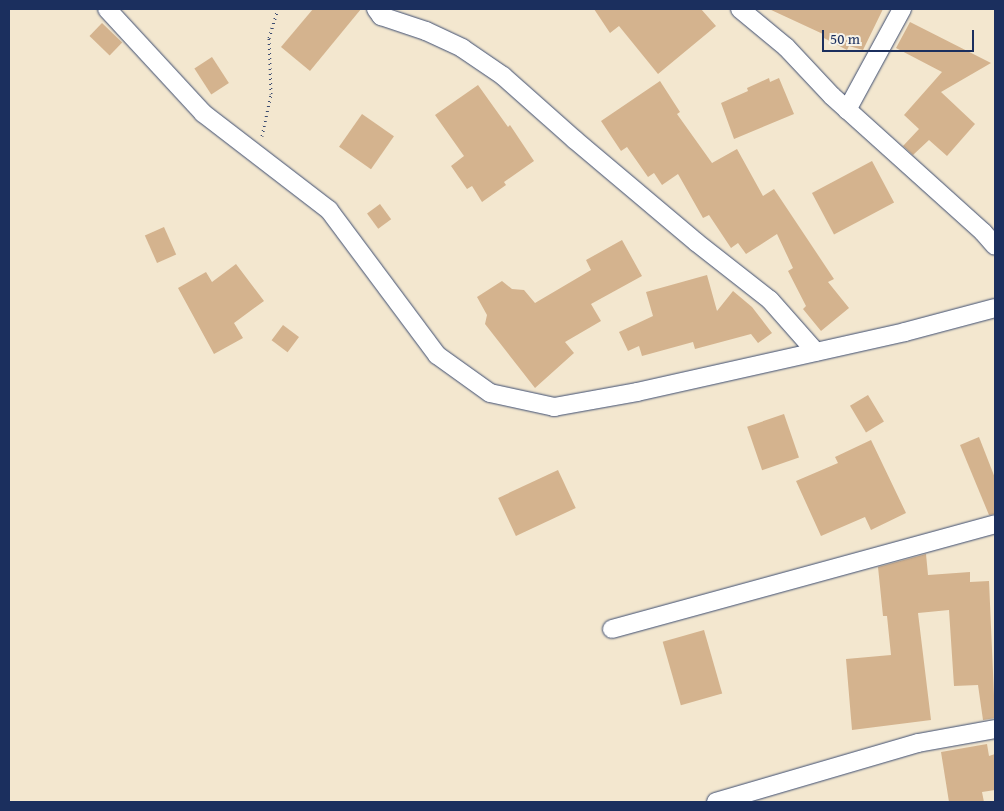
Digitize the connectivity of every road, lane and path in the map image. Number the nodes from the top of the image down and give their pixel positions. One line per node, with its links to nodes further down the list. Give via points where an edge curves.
1 (106, 9): 7 (street, via 203,114)
2 (278, 9): 7 (path, via 270,38 271,94)
3 (376, 9): 10 (street, via 381,16 426,31 462,48 504,76 688,236 770,300)
4 (740, 9): 6 (street, via 786,47)
5 (902, 9): 6 (street)
6 (847, 110): 8 (street)
7 (258, 156): 10 (street, via 329,210 437,355 490,393 554,407)
8 (995, 246)
9 (995, 308): 10 (street)
10 (816, 352)
11 (995, 524): 12 (street)
12 (612, 629)
13 (995, 729): 14 (street, via 918,743)
14 (716, 802)

